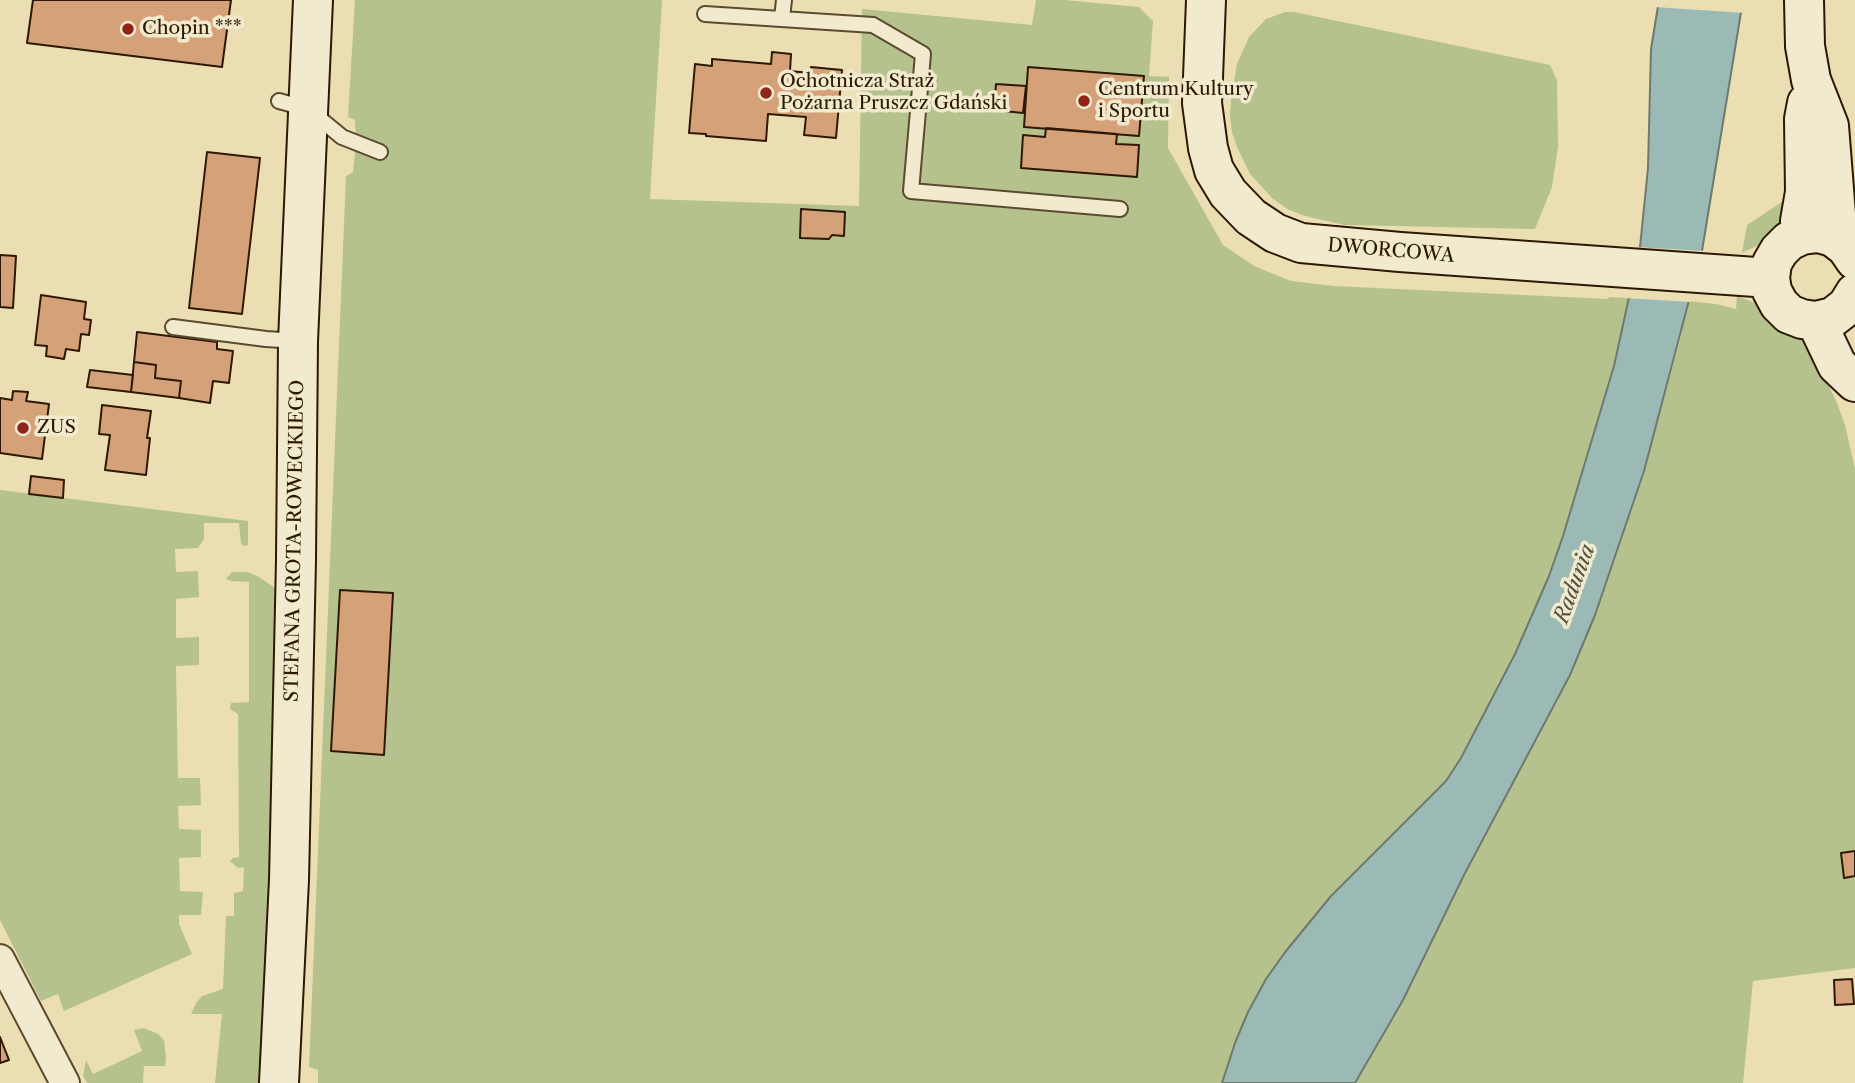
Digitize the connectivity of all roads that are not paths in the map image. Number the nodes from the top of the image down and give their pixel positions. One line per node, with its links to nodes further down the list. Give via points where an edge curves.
1 (313, 0): 7 (street, STEFANA GROTA-ROWECKIEGO)
2 (784, 0): 6 (lane)
3 (1206, 0): 11 (street, DWORCOWA, via 1202,103 1214,170 1251,217 1275,233 1301,243)
4 (1804, 0): 10 (street, via 1811,80 1829,126 1837,227)
5 (705, 14): 6 (lane)
6 (782, 18): 9 (lane, via 873,25 923,54 911,191)
7 (293, 105): 8 (lane, via 342,137); 14 (street, STEFANA GROTA-ROWECKIEGO)
8 (380, 152)
9 (1120, 209)
10 (1830, 244): 11 (street, via 1789,241 1772,263)
11 (1770, 278): 12 (street, via 1772,292 1789,314 1802,319)
12 (1843, 311): 15 (street, via 1837,365)
13 (173, 327): 14 (lane)
14 (298, 341): 18 (street, STEFANA GROTA-ROWECKIEGO, via 290,841)
15 (1855, 383)
16 (0, 959): 17 (street)
17 (65, 1083)
18 (279, 1083)

